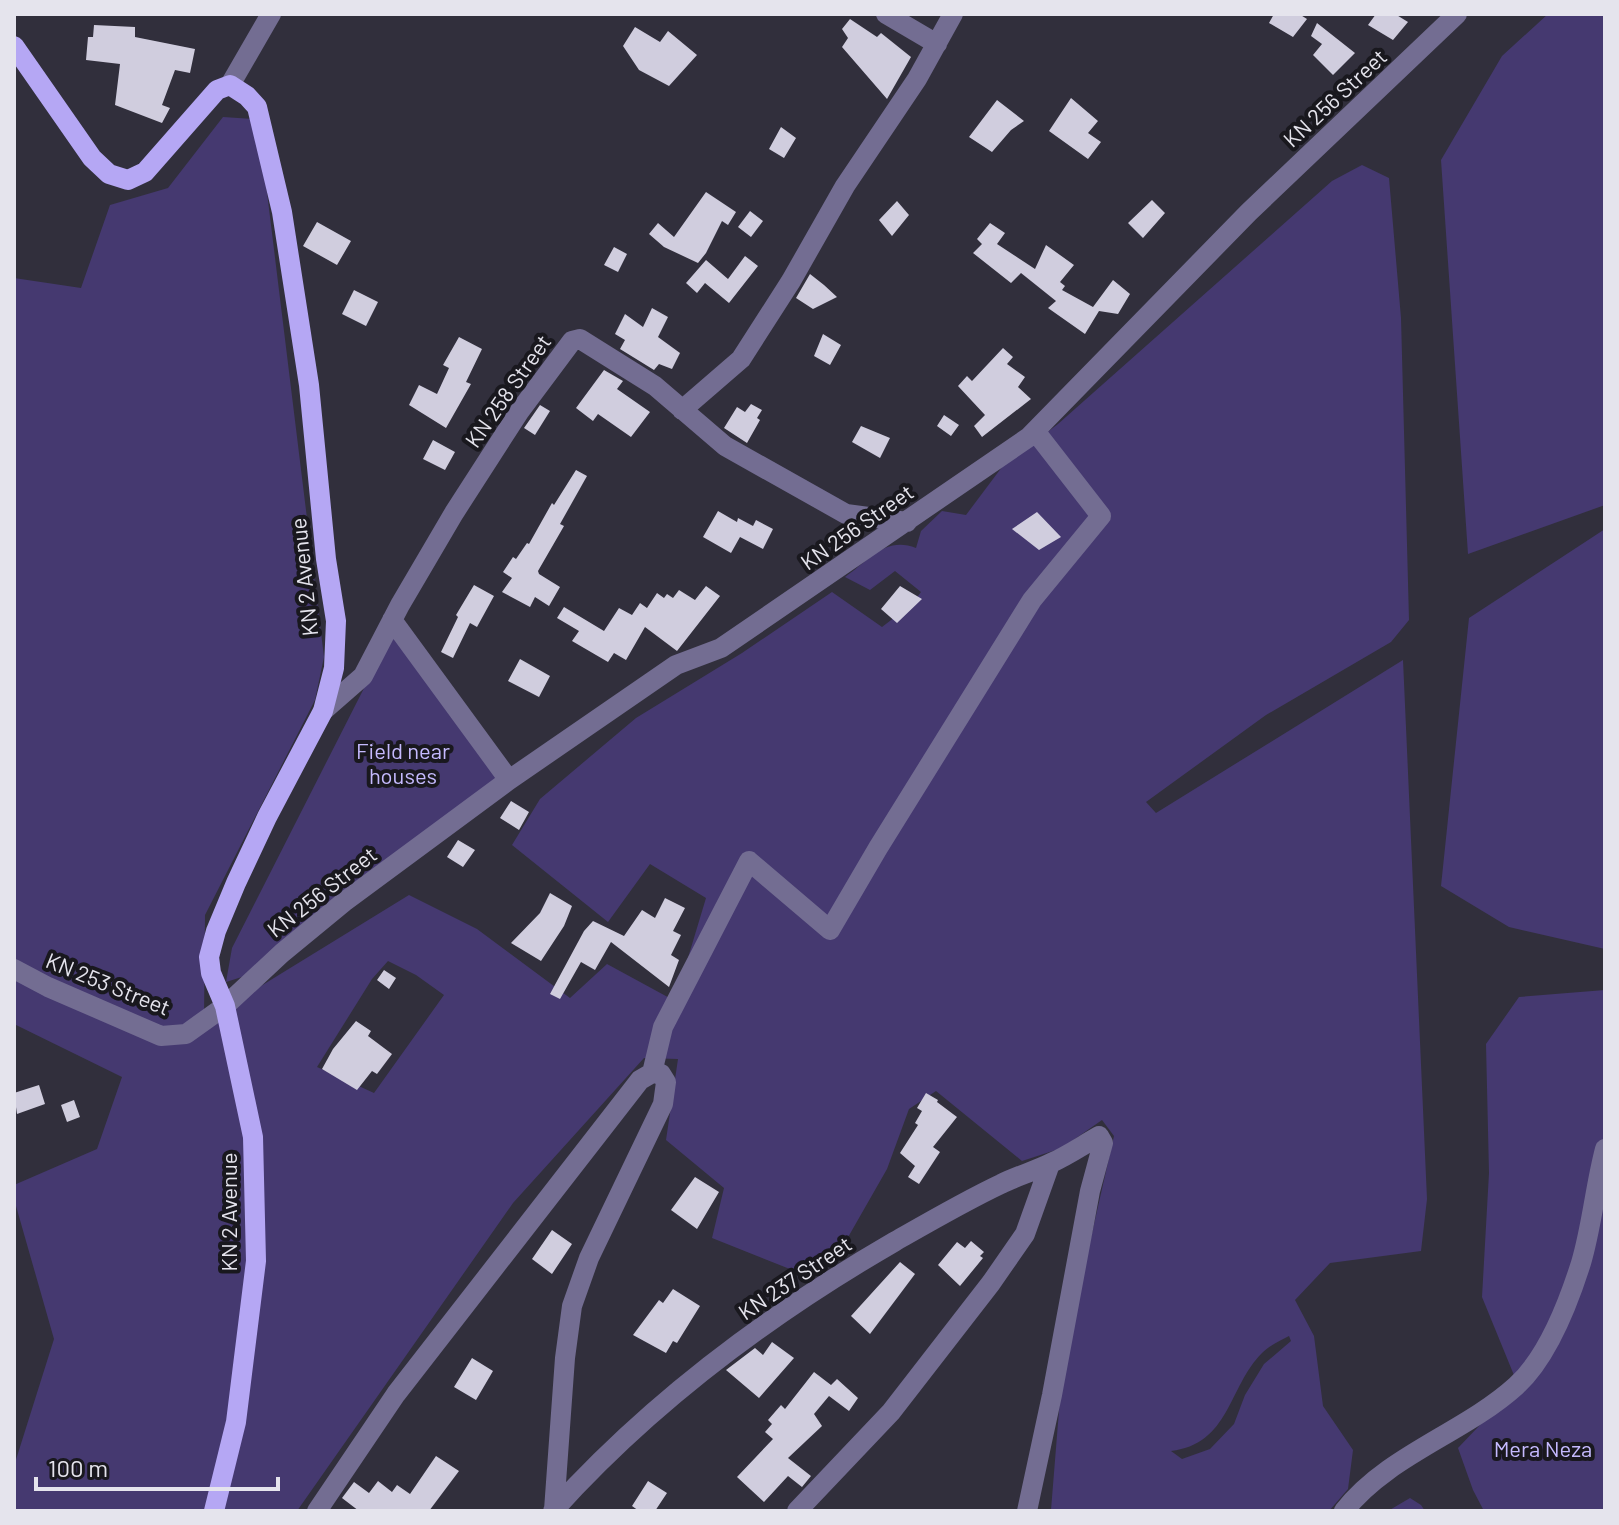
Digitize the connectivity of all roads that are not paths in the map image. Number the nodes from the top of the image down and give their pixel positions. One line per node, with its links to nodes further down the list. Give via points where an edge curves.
1 (271, 14): 7 (street)
2 (886, 14): 5 (street)
3 (953, 14): 5 (street)
4 (1457, 14): 9 (street, KN 256 Street, via 1249,212)
5 (937, 44): 8 (street, via 741,359)
6 (14, 46): 7 (main road, via 92,158 109,174 128,180 145,172 217,90)
7 (230, 85): 12 (main road, KN 2 Avenue, via 257,107 263,128 309,385 336,621 334,668)
8 (682, 410): 10 (street, KN 258 Street, via 725,446 846,514); 11 (street, KN 258 Street, via 655,386 580,339 572,341 462,500)
9 (1035, 431): 10 (street, KN 256 Street); 16 (street, via 1101,516 1032,600 830,930 749,861 663,1027)
10 (907, 522): 13 (street, KN 256 Street, via 721,648 676,665)
11 (392, 620): 12 (street, KN 258 Street, via 363,676); 13 (street)
12 (323, 711): 15 (main road, KN 2 Avenue, via 216,931 209,957)
13 (509, 780): 15 (street, KN 256 Street, via 344,902)
14 (14, 969): 15 (street, KN 253 Street, via 161,1036 186,1034)
15 (225, 1006): 20 (main road, KN 2 Avenue, via 253,1137 256,1261 236,1422)
16 (652, 1073): 19 (street, via 661,1074 666,1082 663,1104 589,1258 572,1306); 21 (street, via 640,1080 396,1394)
17 (1605, 1149): 24 (street, via 1581,1262 1539,1359 1518,1385 1389,1471)
18 (1050, 1164): 19 (street, KN 237 Street, via 996,1186 892,1243 772,1317 605,1454); 22 (street, via 1025,1234 991,1283 891,1412); 23 (street, KN 237 Street, via 1099,1136 1103,1143)
19 (554, 1510)
20 (214, 1511)
21 (317, 1511)
22 (797, 1511)
23 (1027, 1511)
24 (1344, 1511)

